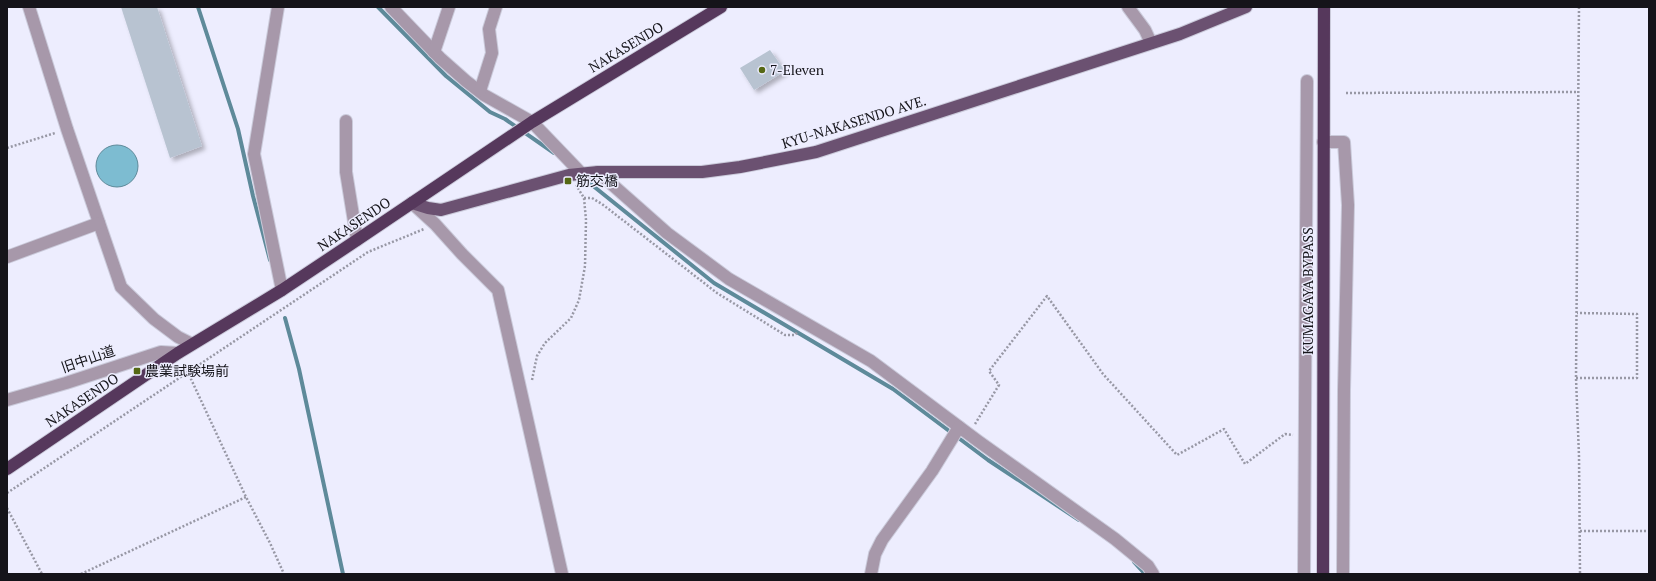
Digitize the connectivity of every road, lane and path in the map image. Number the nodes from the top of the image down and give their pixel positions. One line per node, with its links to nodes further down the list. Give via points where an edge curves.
1 (29, 7): 21 (street)
2 (278, 7): 34 (street, via 254,154)
3 (391, 7): 12 (street)
4 (406, 7): 12 (street)
5 (449, 7): 14 (street)
6 (496, 7): 16 (street, via 489,30 492,53)
7 (720, 7): 20 (highway, NAKASENDO)
8 (1128, 7): 13 (street)
9 (1324, 7): 22 (highway, KUMAGAYA BYPASS)
10 (1579, 7): 17 (path)
11 (1241, 8): 13 (main road, KYU-NAKASENDO AVE.)
12 (403, 20): 14 (street)
13 (1151, 43): 24 (main road, KYU-NAKASENDO AVE., via 816,152 702,172)
14 (434, 52): 16 (street)
15 (1306, 81): 29 (street)
16 (480, 91): 20 (street)
17 (1577, 92): 18 (path); 35 (path)
18 (1346, 93)
19 (346, 121): 32 (street, via 346,172)
20 (532, 122): 25 (street); 27 (highway, NAKASENDO)
21 (67, 129): 23 (path); 30 (street)
22 (1323, 142): 28 (highway, KUMAGAYA BYPASS); 59 (street, via 1344,142 1348,206)
23 (7, 148)
24 (598, 172): 25 (main road, KYU-NAKASENDO AVE.); 36 (street, via 667,233 729,279)
25 (575, 174): 26 (path); 27 (main road, KYU-NAKASENDO AVE., via 441,210)
26 (584, 198): 36 (path, via 592,198 602,204 717,292 785,335 795,335); 41 (path, via 585,266 579,300 571,318 545,343 536,356)
27 (412, 203): 31 (street); 32 (highway, NAKASENDO)
28 (1323, 213): 29 (street); 58 (highway, KUMAGAYA BYPASS)
29 (1306, 214): 44 (street)
30 (99, 223): 33 (street); 37 (street, via 121,287 154,319)
31 (435, 224): 39 (path, via 368,252); 54 (street, via 498,290)
32 (358, 240): 34 (highway, NAKASENDO)
33 (7, 257)
34 (282, 290): 37 (highway, NAKASENDO)
35 (1577, 314): 40 (path); 40 (path, via 1637,314 1637,378)
36 (803, 322): 43 (street, via 871,361)
37 (192, 344): 38 (highway, NAKASENDO)
38 (178, 353): 39 (path); 42 (street, 旧中山道, via 161,352); 45 (highway, NAKASENDO)
39 (187, 371): 46 (path); 47 (path)
40 (1576, 378): 50 (path)
41 (531, 382)
42 (7, 400)
43 (964, 431): 44 (path, via 1000,385 990,371 1047,296 1103,374 1177,455 1224,429 1245,464 1285,434); 55 (street, via 882,540 875,554); 56 (street, via 1116,539 1148,566)
44 (1306, 435): 57 (street)
45 (7, 469)
46 (7, 492)
47 (246, 497): 52 (path); 53 (path)
48 (7, 508): 51 (path)
49 (1649, 531): 50 (path)
50 (1580, 532): 60 (path)
51 (42, 574)
52 (81, 574)
53 (284, 574)
54 (562, 574)
55 (871, 574)
56 (1153, 574)
57 (1304, 574)
58 (1323, 574)
59 (1343, 574)
60 (1580, 574)

